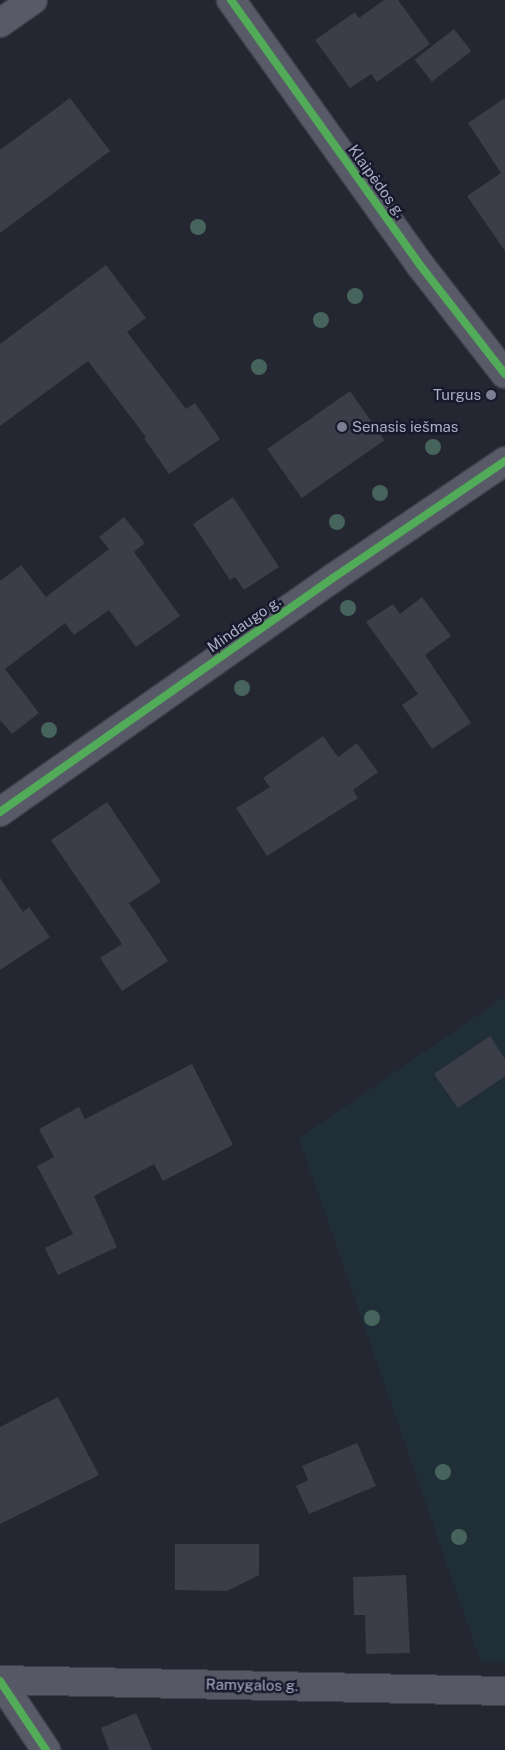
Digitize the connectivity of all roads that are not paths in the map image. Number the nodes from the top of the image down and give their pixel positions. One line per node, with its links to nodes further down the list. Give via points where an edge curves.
1 (33, 0): 3 (street)
2 (231, 0): 4 (street, Klaipėdos g., via 420,265)
3 (0, 23)
4 (505, 374)
5 (505, 461): 6 (street, Mindaugo g.)
6 (0, 812)
7 (0, 1681): 8 (main road, Ramygalos g.); 9 (street)
8 (505, 1691)
9 (46, 1750)

